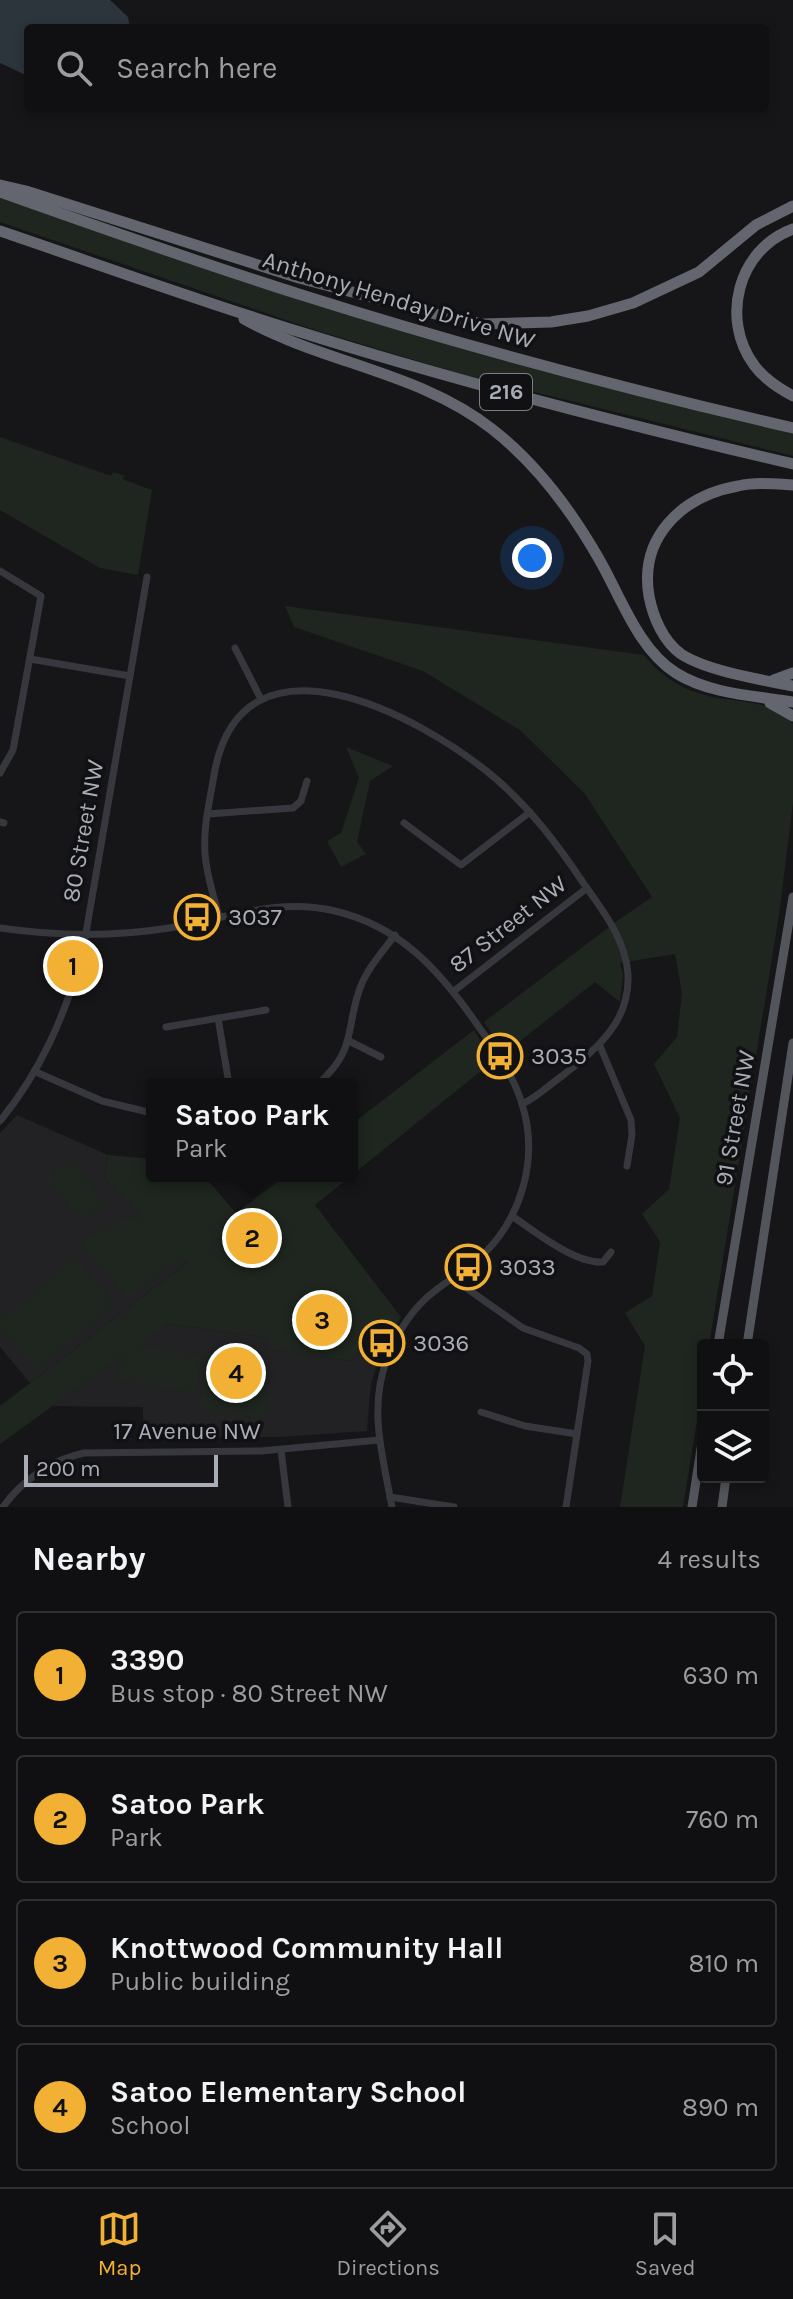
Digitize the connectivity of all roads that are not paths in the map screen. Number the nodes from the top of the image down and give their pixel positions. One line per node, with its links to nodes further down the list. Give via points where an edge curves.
1 (0, 185): 3 (highway, via 299,278 483,324 551,322 633,303 699,272 756,225)
2 (0, 192): 8 (highway, Anthony Henday Drive NW / 216, via 433,335)
3 (793, 206)
4 (793, 229): 7 (highway, via 770,240 756,255 738,290 736,307 737,326 752,362 763,377)
5 (0, 231): 6 (highway, 216)
6 (222, 308): 9 (highway, 216, via 517,396); 19 (highway, via 273,336 428,392 490,427 536,468 563,502 658,658 699,684)
7 (793, 396)
8 (793, 428)
9 (793, 464)
10 (793, 485): 17 (highway, via 740,485 695,500 665,525 647,572 651,611 680,653)
11 (0, 571): 14 (street, via 41,596)
12 (147, 577): 16 (street, 80 Street NW)
13 (235, 648): 20 (street)
14 (30, 659): 16 (street); 23 (street, via 13,750)
15 (793, 673): 17 (highway)
16 (130, 676): 32 (street, 80 Street NW)
17 (769, 681): 18 (highway)
18 (793, 686)
19 (743, 694): 21 (highway); 22 (highway)
20 (261, 699): 25 (street, via 285,691 323,691 427,731 472,760); 26 (street, via 239,717 221,745)
21 (793, 702)
22 (793, 716)
23 (1, 769)
24 (307, 781): 26 (street, via 293,808)
25 (530, 812): 27 (street, via 461,865); 28 (street)
26 (208, 814): 30 (street, via 205,855)
27 (404, 823)
28 (587, 888): 34 (street, 87 Street NW); 40 (street, via 619,939 628,972 622,1009)
29 (793, 897): 52 (main road, 91 Street NW)
30 (219, 917): 32 (street, via 135,933); 33 (street, via 272,906 306,906 351,915)
31 (0, 928): 32 (street)
32 (86, 934): 42 (street, 80 Street NW, via 69,1001)
33 (395, 935): 34 (street); 38 (street, via 364,977)
34 (454, 991): 45 (street, via 502,1062)
35 (266, 1010): 36 (street)
36 (218, 1018): 37 (street); 43 (street)
37 (166, 1027)
38 (349, 1041): 41 (street); 44 (street)
39 (793, 1043): 53 (main road, 91 Street NW)
40 (600, 1046): 45 (street); 48 (street, via 631,1120)
41 (381, 1057)
42 (36, 1072): 46 (street, via 102,1101); 47 (street, 80 Street NW)
43 (228, 1078)
44 (324, 1078)
45 (522, 1104): 49 (street, via 528,1157)
46 (146, 1112)
47 (0, 1121)
48 (627, 1166)
49 (512, 1216): 50 (street, via 557,1246 594,1262 606,1260); 51 (street, via 486,1252)
50 (611, 1252)
51 (452, 1278): 55 (street, via 523,1328 587,1354); 56 (street, via 423,1301 394,1343 377,1398)
52 (719, 1339)
53 (748, 1339)
54 (481, 1412): 55 (street)
55 (577, 1434): 65 (street)
56 (379, 1440): 57 (street, 17 Avenue NW); 60 (street)
57 (281, 1450): 61 (street, 17 Avenue NW, via 78,1454 44,1469); 62 (street)
58 (697, 1475): 66 (main road)
59 (725, 1483): 67 (main road)
60 (390, 1497): 63 (street); 64 (street)
61 (3, 1507)
62 (288, 1507)
63 (392, 1507)
64 (454, 1507)
65 (566, 1507)
66 (692, 1507)
67 (722, 1507)

